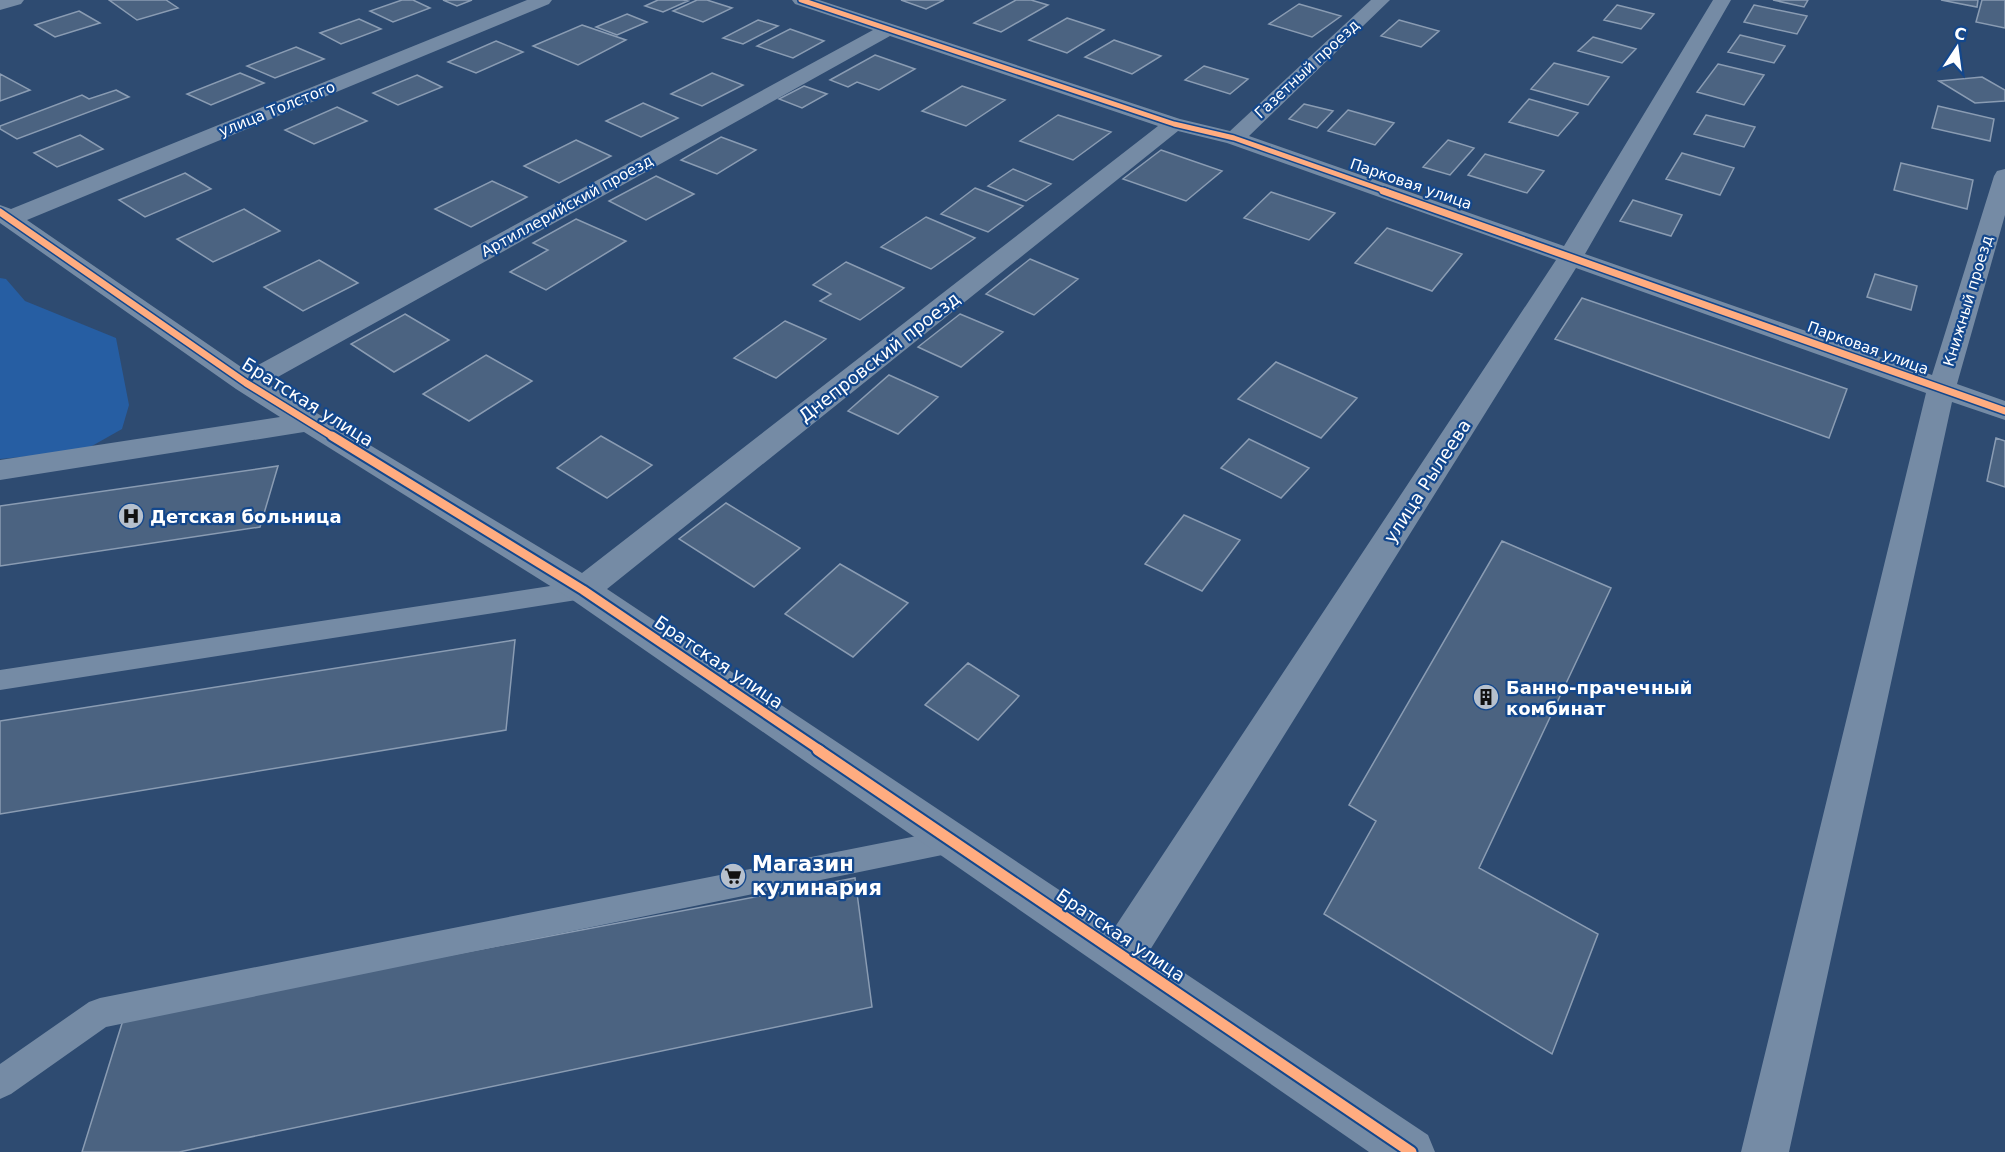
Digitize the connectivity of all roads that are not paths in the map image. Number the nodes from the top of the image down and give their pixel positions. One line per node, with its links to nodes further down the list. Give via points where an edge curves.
1 (15, 0): 7 (street)
2 (543, 0): 13 (street, улица Толстого)
3 (801, 0): 8 (street, Парковая улица)
4 (869, 0): 8 (street)
5 (1381, 0): 11 (street, Газетный проезд)
6 (1722, 0): 14 (street, улица Рылеева)
7 (0, 5)
8 (845, 14): 9 (street, Парковая улица)
9 (889, 29): 10 (street, Парковая улица); 15 (street, Артиллерийский проезд)
10 (1174, 124): 11 (street, Парковая улица); 20 (street, Днепровский проезд)
11 (1234, 138): 14 (street, Парковая улица)
12 (2005, 176): 16 (street, Книжный проезд)
13 (5, 215): 15 (street, Братская улица)
14 (1572, 256): 16 (street, Парковая улица); 23 (street, улица Рылеева)
15 (246, 383): 18 (street, Братская улица)
16 (1941, 390): 17 (street, Парковая улица); 26 (street, Книжный проезд)
17 (2005, 411)
18 (307, 422): 19 (street); 20 (street, Братская улица)
19 (0, 470)
20 (583, 590): 21 (lane); 22 (street, Братская улица)
21 (0, 680)
22 (952, 841): 23 (street, Братская улица); 24 (lane, via 100,1013)
23 (1122, 955): 25 (street, Братская улица)
24 (0, 1083)
25 (1401, 1151)
26 (1765, 1152)

